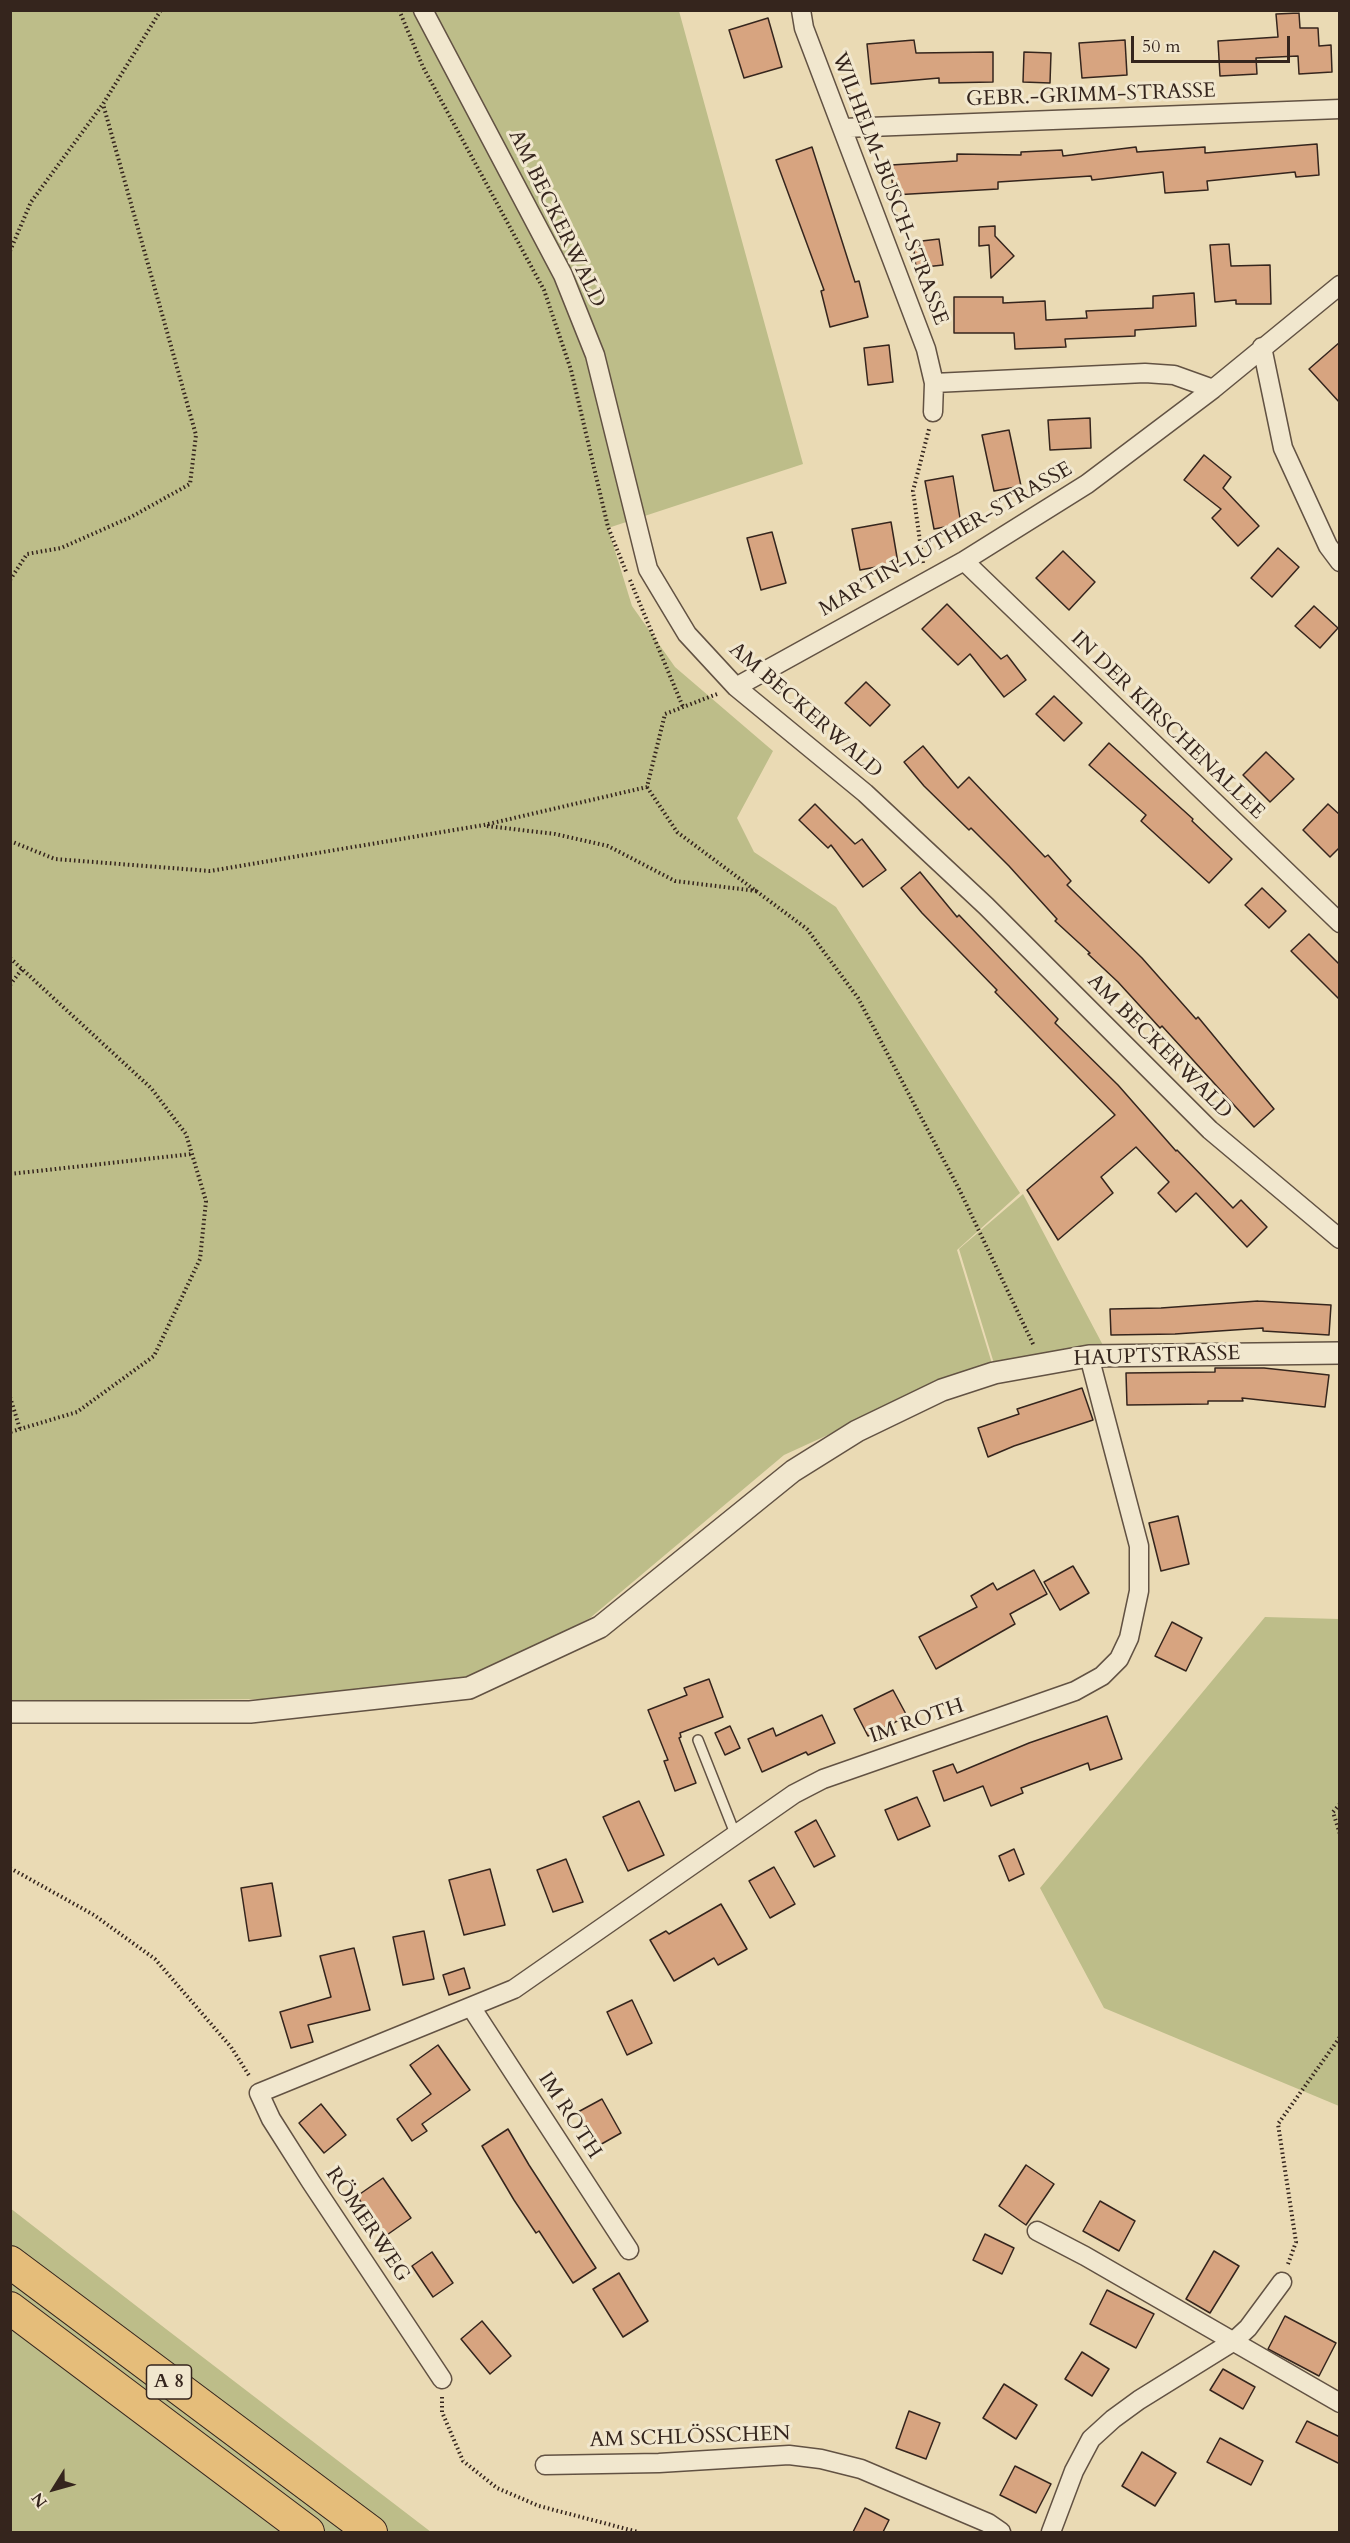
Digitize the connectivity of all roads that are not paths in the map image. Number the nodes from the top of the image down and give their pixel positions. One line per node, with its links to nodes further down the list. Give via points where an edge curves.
1 (423, 10): 12 (street, AM BECKERWALD, via 563,275 595,355 648,569 687,634)
2 (801, 10): 4 (street, WILHELM-BUSCH-STRASSE, via 804,28)
3 (1340, 109): 4 (street, GEBR.-GRIMM-STRASSE)
4 (843, 128): 7 (street, WILHELM-BUSCH-STRASSE, via 926,349)
5 (1340, 285): 6 (street, MARTIN-LUTHER-STRASSE)
6 (1262, 347): 8 (street, MARTIN-LUTHER-STRASSE); 11 (street, via 1283,448 1328,546)
7 (934, 383): 8 (street, via 1145,373 1174,375); 9 (street, WILHELM-BUSCH-STRASSE)
8 (1213, 389): 10 (street, MARTIN-LUTHER-STRASSE, via 1087,484)
9 (933, 412)
10 (964, 561): 12 (street, MARTIN-LUTHER-STRASSE); 13 (street, IN DER KIRSCHENALLEE)
11 (1340, 562)
12 (736, 687): 14 (street, AM BECKERWALD, via 865,793 987,906 1209,1130)
13 (1340, 923)
14 (1340, 1239)
15 (1340, 1353): 16 (street, HAUPTSTRASSE)
16 (1089, 1356): 17 (street, HAUPTSTRASSE, via 994,1373 942,1390 857,1431 793,1471 600,1627 469,1688 250,1712); 19 (street, IM ROTH, via 1139,1546 1139,1591 1130,1638 1119,1659 1102,1676 1075,1691 823,1779 794,1794)
17 (10, 1712)
18 (698, 1740): 19 (lane)
19 (736, 1836): 20 (street, IM ROTH, via 514,1989)
20 (471, 2007): 21 (street, IM ROTH); 23 (street, IM ROTH)
21 (260, 2093): 28 (street, RÖMERWEG, via 271,2119 305,2173)
22 (1037, 2231): 27 (street)
23 (629, 2250)
24 (10, 2262): 32 (highway, A 8)
25 (1282, 2282): 27 (street)
26 (10, 2308): 31 (highway, A 8)
27 (1234, 2341): 29 (street); 34 (street, via 1139,2400 1091,2439)
28 (442, 2379)
29 (1340, 2403)
30 (545, 2465): 33 (street, AM SCHLÖSSCHEN, via 789,2455 821,2459 861,2469)
31 (308, 2532)
32 (371, 2532)
33 (1001, 2532)
34 (1051, 2532)

